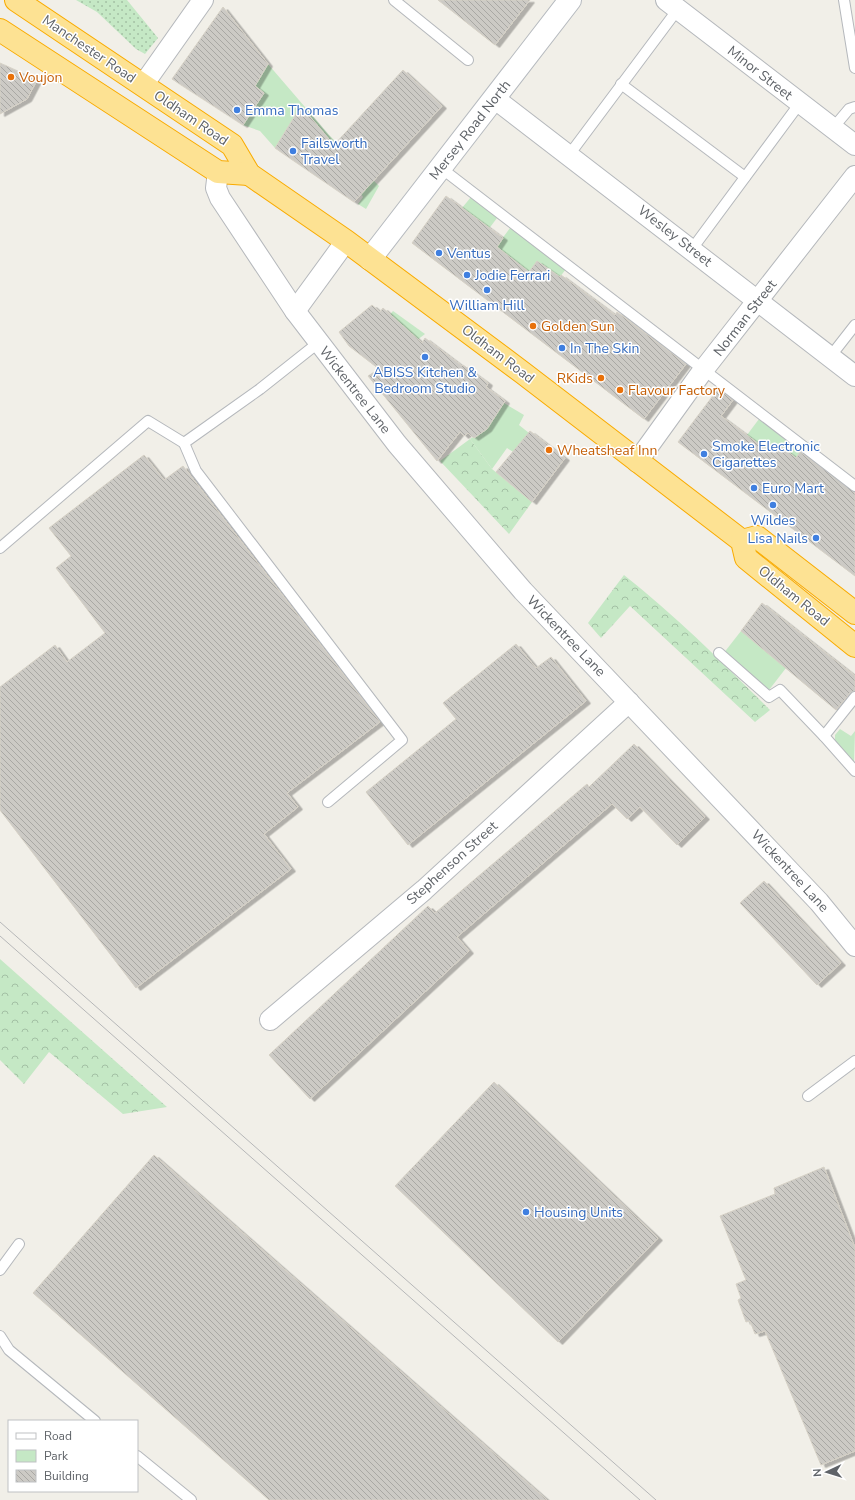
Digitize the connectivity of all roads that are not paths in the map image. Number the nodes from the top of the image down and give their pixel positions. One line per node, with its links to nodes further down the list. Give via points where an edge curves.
1 (16, 0): 11 (highway, Manchester Road)
2 (203, 0): 11 (street)
3 (394, 0): 8 (lane)
4 (570, 0): 12 (street, Mersey Road North)
5 (844, 0): 9 (lane)
6 (672, 4): 10 (lane); 13 (street, Minor Street)
7 (0, 30): 19 (highway)
8 (468, 60)
9 (855, 68)
10 (622, 84): 17 (lane); 22 (lane)
11 (143, 85): 20 (highway, Oldham Road, via 232,145)
12 (494, 98): 17 (street, Wesley Street); 18 (street, Mersey Road North)
13 (800, 103): 15 (street, Minor Street); 22 (lane)
14 (855, 107): 15 (lane)
15 (832, 128): 16 (street, Minor Street)
16 (855, 145)
17 (569, 155): 24 (street, Wesley Street)
18 (441, 168): 25 (street, Mersey Road North); 31 (lane)
19 (218, 172): 20 (highway); 27 (street, Wickentree Lane, via 216,188 220,198)
20 (249, 174): 23 (highway, Oldham Road)
21 (855, 176): 26 (street, Norman Street)
22 (744, 177): 24 (lane)
23 (346, 241): 25 (highway, Oldham Road); 27 (street)
24 (692, 249): 26 (street, Wesley Street)
25 (370, 259): 34 (highway, Oldham Road, via 524,373)
26 (759, 301): 30 (street, Wesley Street); 31 (street, Norman Street)
27 (295, 311): 29 (street, Wickentree Lane)
28 (855, 325): 30 (lane)
29 (318, 343): 33 (lane, via 260,389); 42 (street, Wickentree Lane, via 397,444 519,586)
30 (830, 357): 32 (street, Wesley Street)
31 (704, 369): 34 (street, Norman Street); 35 (lane)
32 (855, 376)
33 (184, 443): 37 (lane, via 148,421); 45 (lane, via 196,472 402,740)
34 (637, 462): 36 (highway, Oldham Road)
35 (855, 486)
36 (742, 541): 38 (highway, Oldham Road, via 757,537); 39 (highway, Oldham Road, via 746,558)
37 (0, 548)
38 (855, 613)
39 (855, 646)
40 (719, 653): 43 (lane, via 769,697 780,690)
41 (855, 697): 43 (lane)
42 (629, 702): 46 (street, Wickentree Lane, via 827,910); 47 (street, Stephenson Street, via 424,890)
43 (824, 736): 44 (lane)
44 (855, 771)
45 (328, 802)
46 (855, 946)
47 (270, 1020)
48 (855, 1061): 49 (lane)
49 (808, 1096)
50 (19, 1244): 51 (lane)
51 (0, 1270)
52 (0, 1336): 53 (lane, via 9,1350)
53 (94, 1420)
54 (138, 1457): 55 (lane)
55 (191, 1500)

